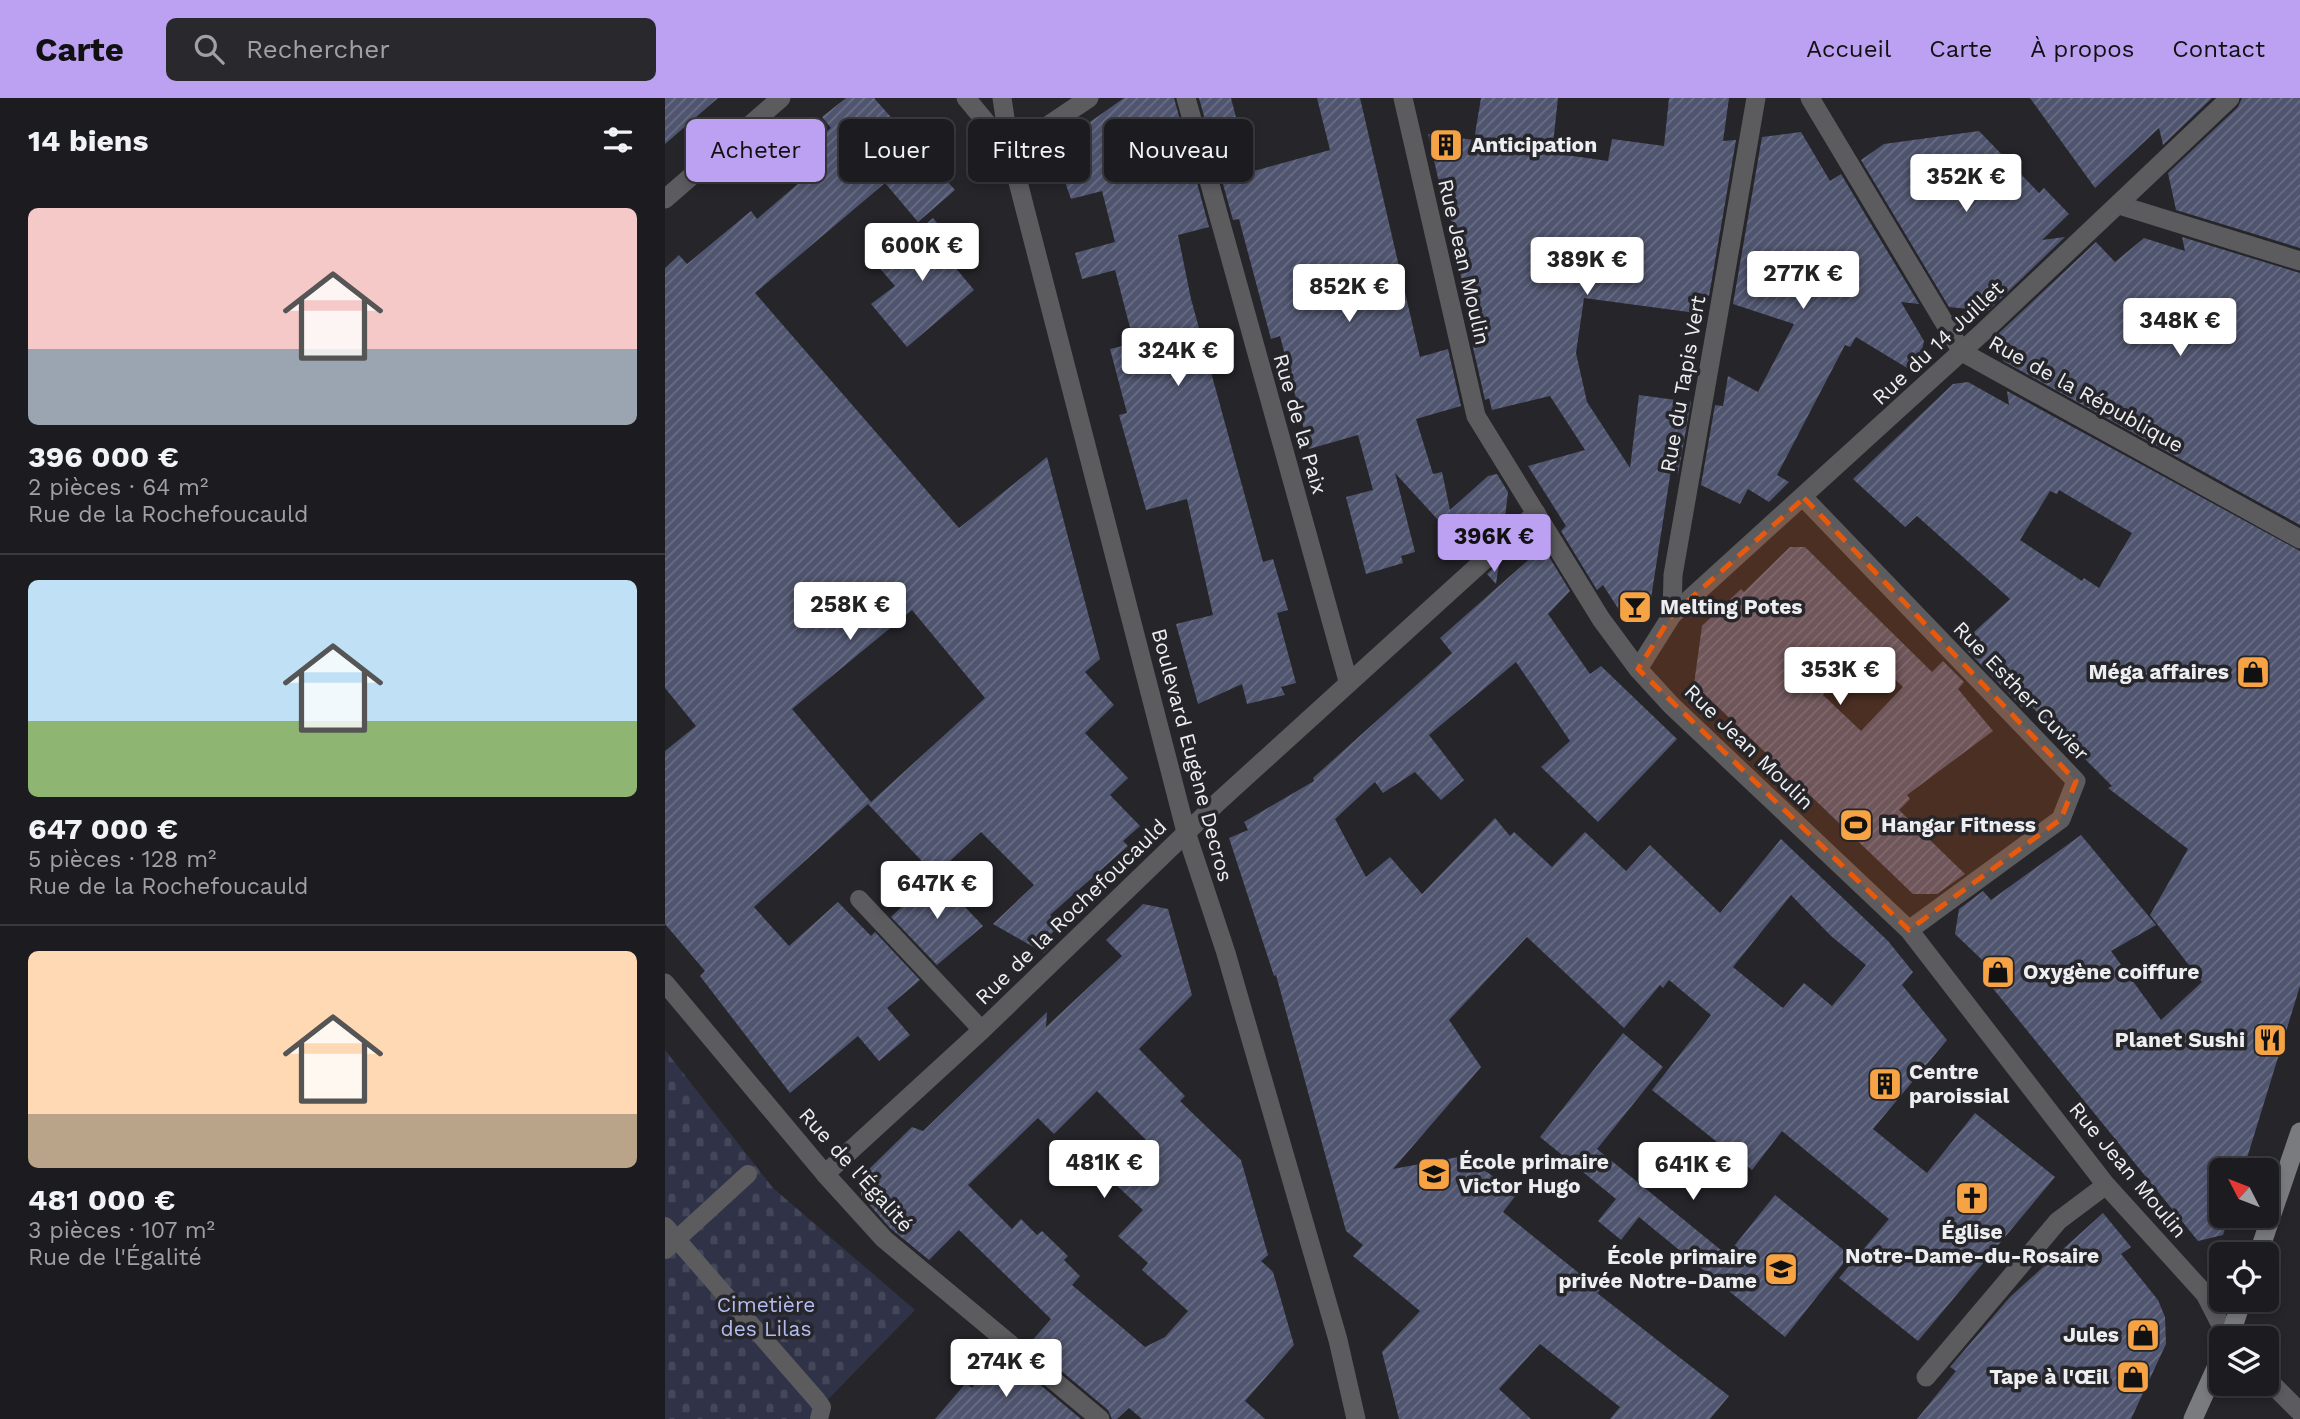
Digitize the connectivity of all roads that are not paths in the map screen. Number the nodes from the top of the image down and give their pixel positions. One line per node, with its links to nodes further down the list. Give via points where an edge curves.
1 (782, 98): 14 (street)
2 (967, 98): 10 (street)
3 (1002, 98): 11 (street, Boulevard Eugène Decros)
4 (1089, 98): 12 (street)
5 (1186, 98): 23 (street, Rue de la Paix)
6 (1403, 98): 19 (street, Rue Jean Moulin, via 1476,416)
7 (1756, 98): 21 (street, Rue du Tapis Vert, via 1673,575)
8 (1810, 98): 17 (street, Rue de la République)
9 (2230, 98): 15 (street, Rue du 14 Juillet)
10 (984, 119)
11 (1005, 119)
12 (1058, 119)
13 (1018, 182): 24 (street, Boulevard Eugène Decros)
14 (665, 199)
15 (2119, 205): 16 (street); 17 (street, Rue du 14 Juillet)
16 (2300, 261)
17 (1962, 352): 18 (street, Rue du 14 Juillet); 20 (street, Rue de la République)
18 (1804, 498): 21 (street, Rue du 14 Juillet); 26 (street, Rue Esther Cuvier, via 2076,781 2061,819)
19 (1536, 513): 22 (street, Rue Jean Moulin, via 1601,619); 23 (street, Rue de la Rochefoucauld)
20 (2300, 539)
21 (1672, 615): 22 (street)
22 (1638, 669): 26 (street, Rue Jean Moulin)
23 (1348, 681): 24 (street, Rue de la Rochefoucauld)
24 (1186, 832): 28 (street, Rue de la Rochefoucauld); 42 (street, Boulevard Eugène Decros, via 1226,953 1338,1340)
25 (859, 900): 28 (lane)
26 (1909, 930): 32 (street, Rue Jean Moulin)
27 (665, 983): 31 (street, Rue de l'Égalité)
28 (982, 1030): 31 (street, Rue de la Rochefoucauld)
29 (2300, 1132): 34 (main road)
30 (748, 1174): 33 (lane)
31 (825, 1174): 41 (street, Rue de l'Égalité, via 884,1239)
32 (2106, 1185): 35 (street, Rue Jean Moulin, via 2205,1294); 36 (street, via 2058,1221)
33 (669, 1238): 40 (lane, via 820,1403)
34 (2262, 1242)
35 (2222, 1326)
36 (1926, 1377)
37 (2209, 1384): 43 (main road)
38 (2279, 1391): 39 (street)
39 (2300, 1412)
40 (820, 1419)
41 (1100, 1419)
42 (1356, 1419)
43 (2193, 1419)

